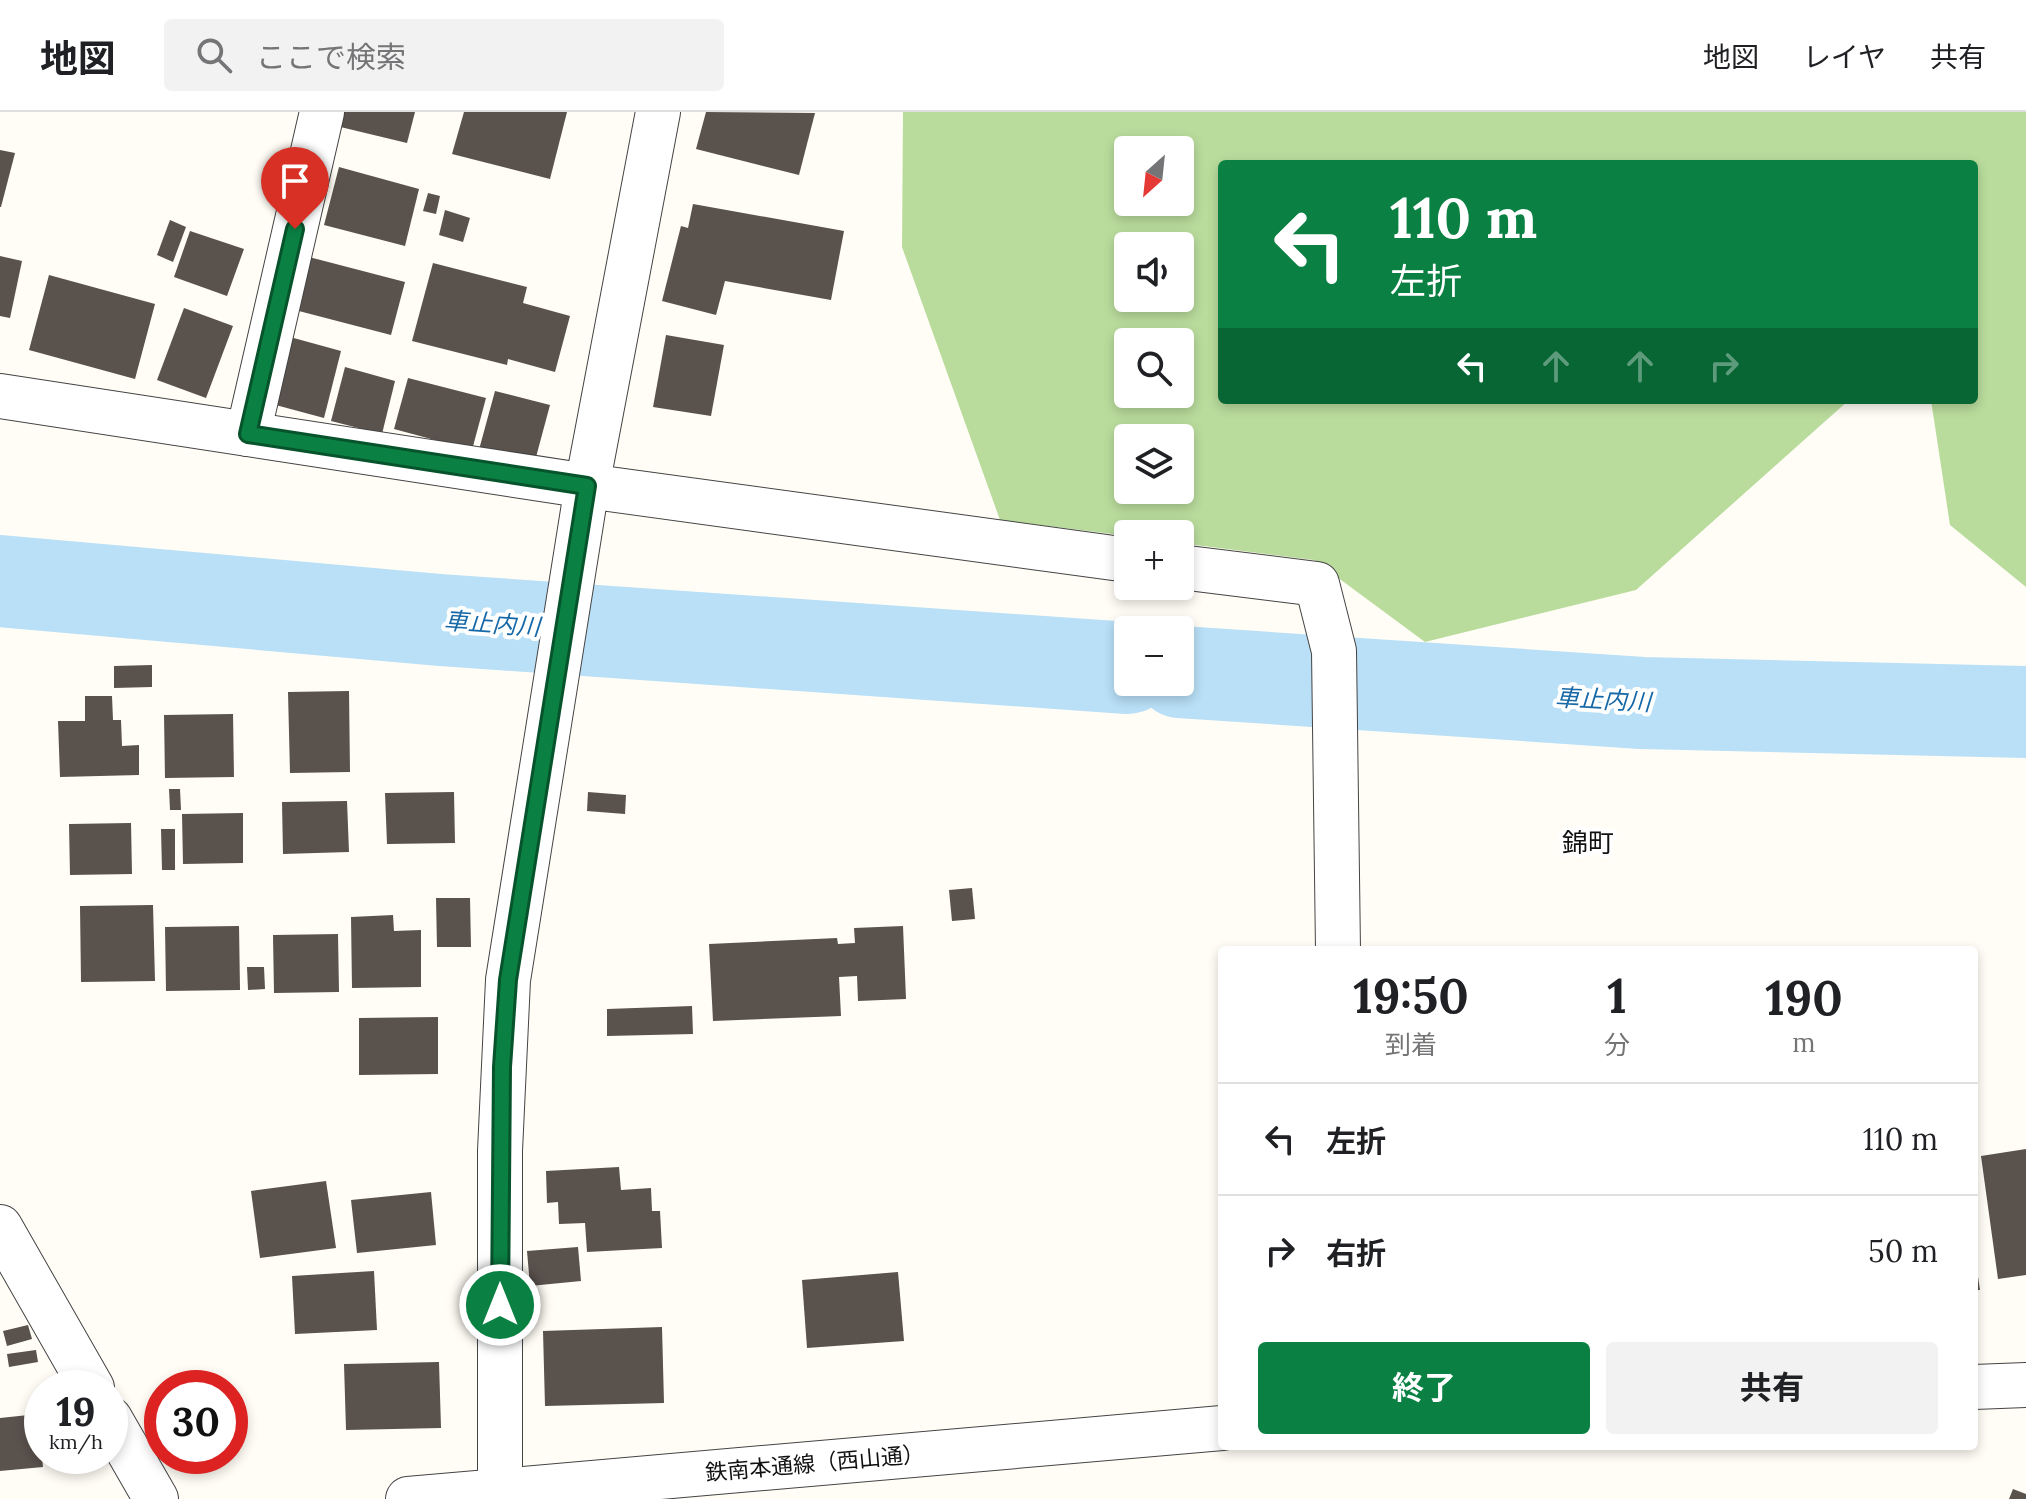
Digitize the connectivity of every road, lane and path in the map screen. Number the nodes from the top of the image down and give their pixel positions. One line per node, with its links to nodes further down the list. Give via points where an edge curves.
1 (322, 112): 4 (street)
2 (658, 112): 5 (street)
3 (0, 396): 4 (street)
4 (248, 434): 5 (street)
5 (587, 486): 6 (street); 15 (street, via 508,980 501,1123)
6 (1114, 558)
7 (1194, 569): 8 (street, via 1317,584 1334,651)
8 (1338, 946)
9 (0, 1227): 10 (street)
10 (82, 1370)
11 (2026, 1385): 12 (street)
12 (1978, 1387)
13 (1218, 1428): 15 (street, 鉄南本通線（西山通）)
14 (128, 1450): 16 (street)
15 (500, 1490): 17 (street, 鉄南本通線（西山通）)
16 (156, 1499)
17 (408, 1499)

